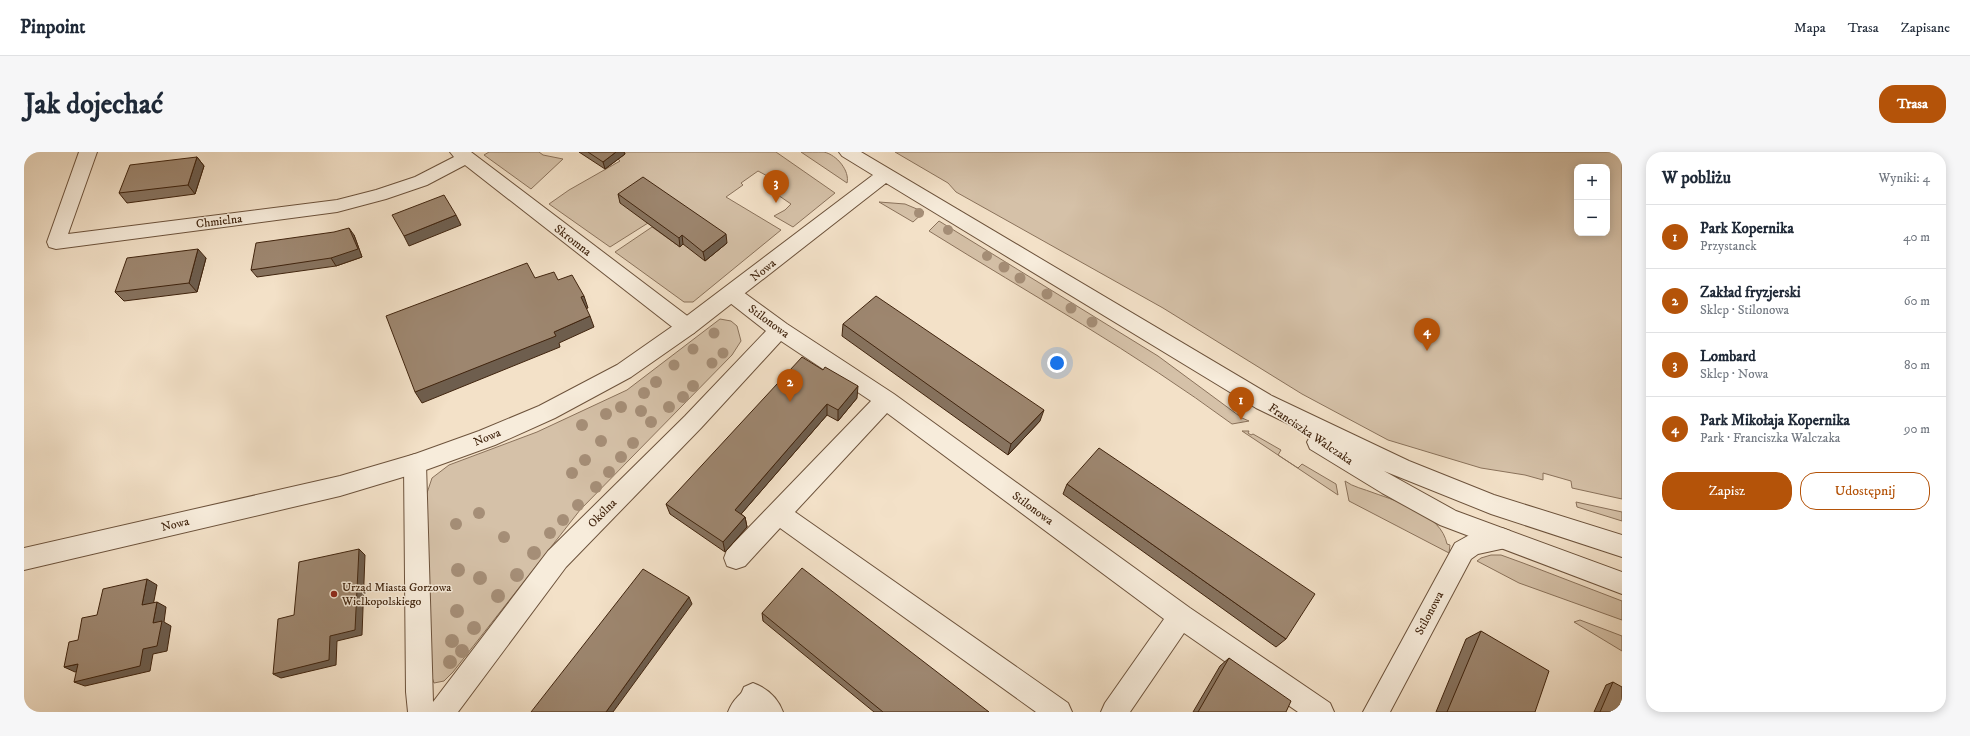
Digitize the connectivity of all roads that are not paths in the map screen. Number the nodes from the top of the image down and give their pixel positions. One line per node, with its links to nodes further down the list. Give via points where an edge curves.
1 (88, 152): 3 (street, Chmielna, via 56,242 337,206 421,181)
2 (848, 152): 4 (street)
3 (463, 155): 6 (street, Skromna)
4 (886, 175): 5 (street, Nowa); 9 (street)
5 (732, 294): 6 (street, Nowa); 7 (street, Stilonowa)
6 (687, 327): 10 (street, Nowa, via 624,371 547,412 487,438)
7 (780, 330): 8 (street, Stilonowa); 19 (street, Okólna, via 557,559)
8 (886, 400): 11 (street); 17 (street, Stilonowa)
9 (1264, 402): 12 (street, Franciszka Walczaka, via 1305,434 1397,490 1448,518); 13 (street, Franciszka Walczaka, via 1408,471 1491,504)
10 (415, 464): 15 (street, Nowa, via 340,486); 18 (street)
11 (779, 514): 14 (street); 20 (street)
12 (1502, 539): 16 (street, Franciszka Walczaka); 23 (street, Stilonowa, via 1473,544 1463,551)
13 (1622, 546)
14 (736, 558)
15 (24, 559)
16 (1622, 583)
17 (1181, 616): 21 (street); 22 (street, Stilonowa)
18 (421, 712)
19 (442, 712)
20 (1059, 712)
21 (1114, 712)
22 (1321, 712)
23 (1376, 712)

